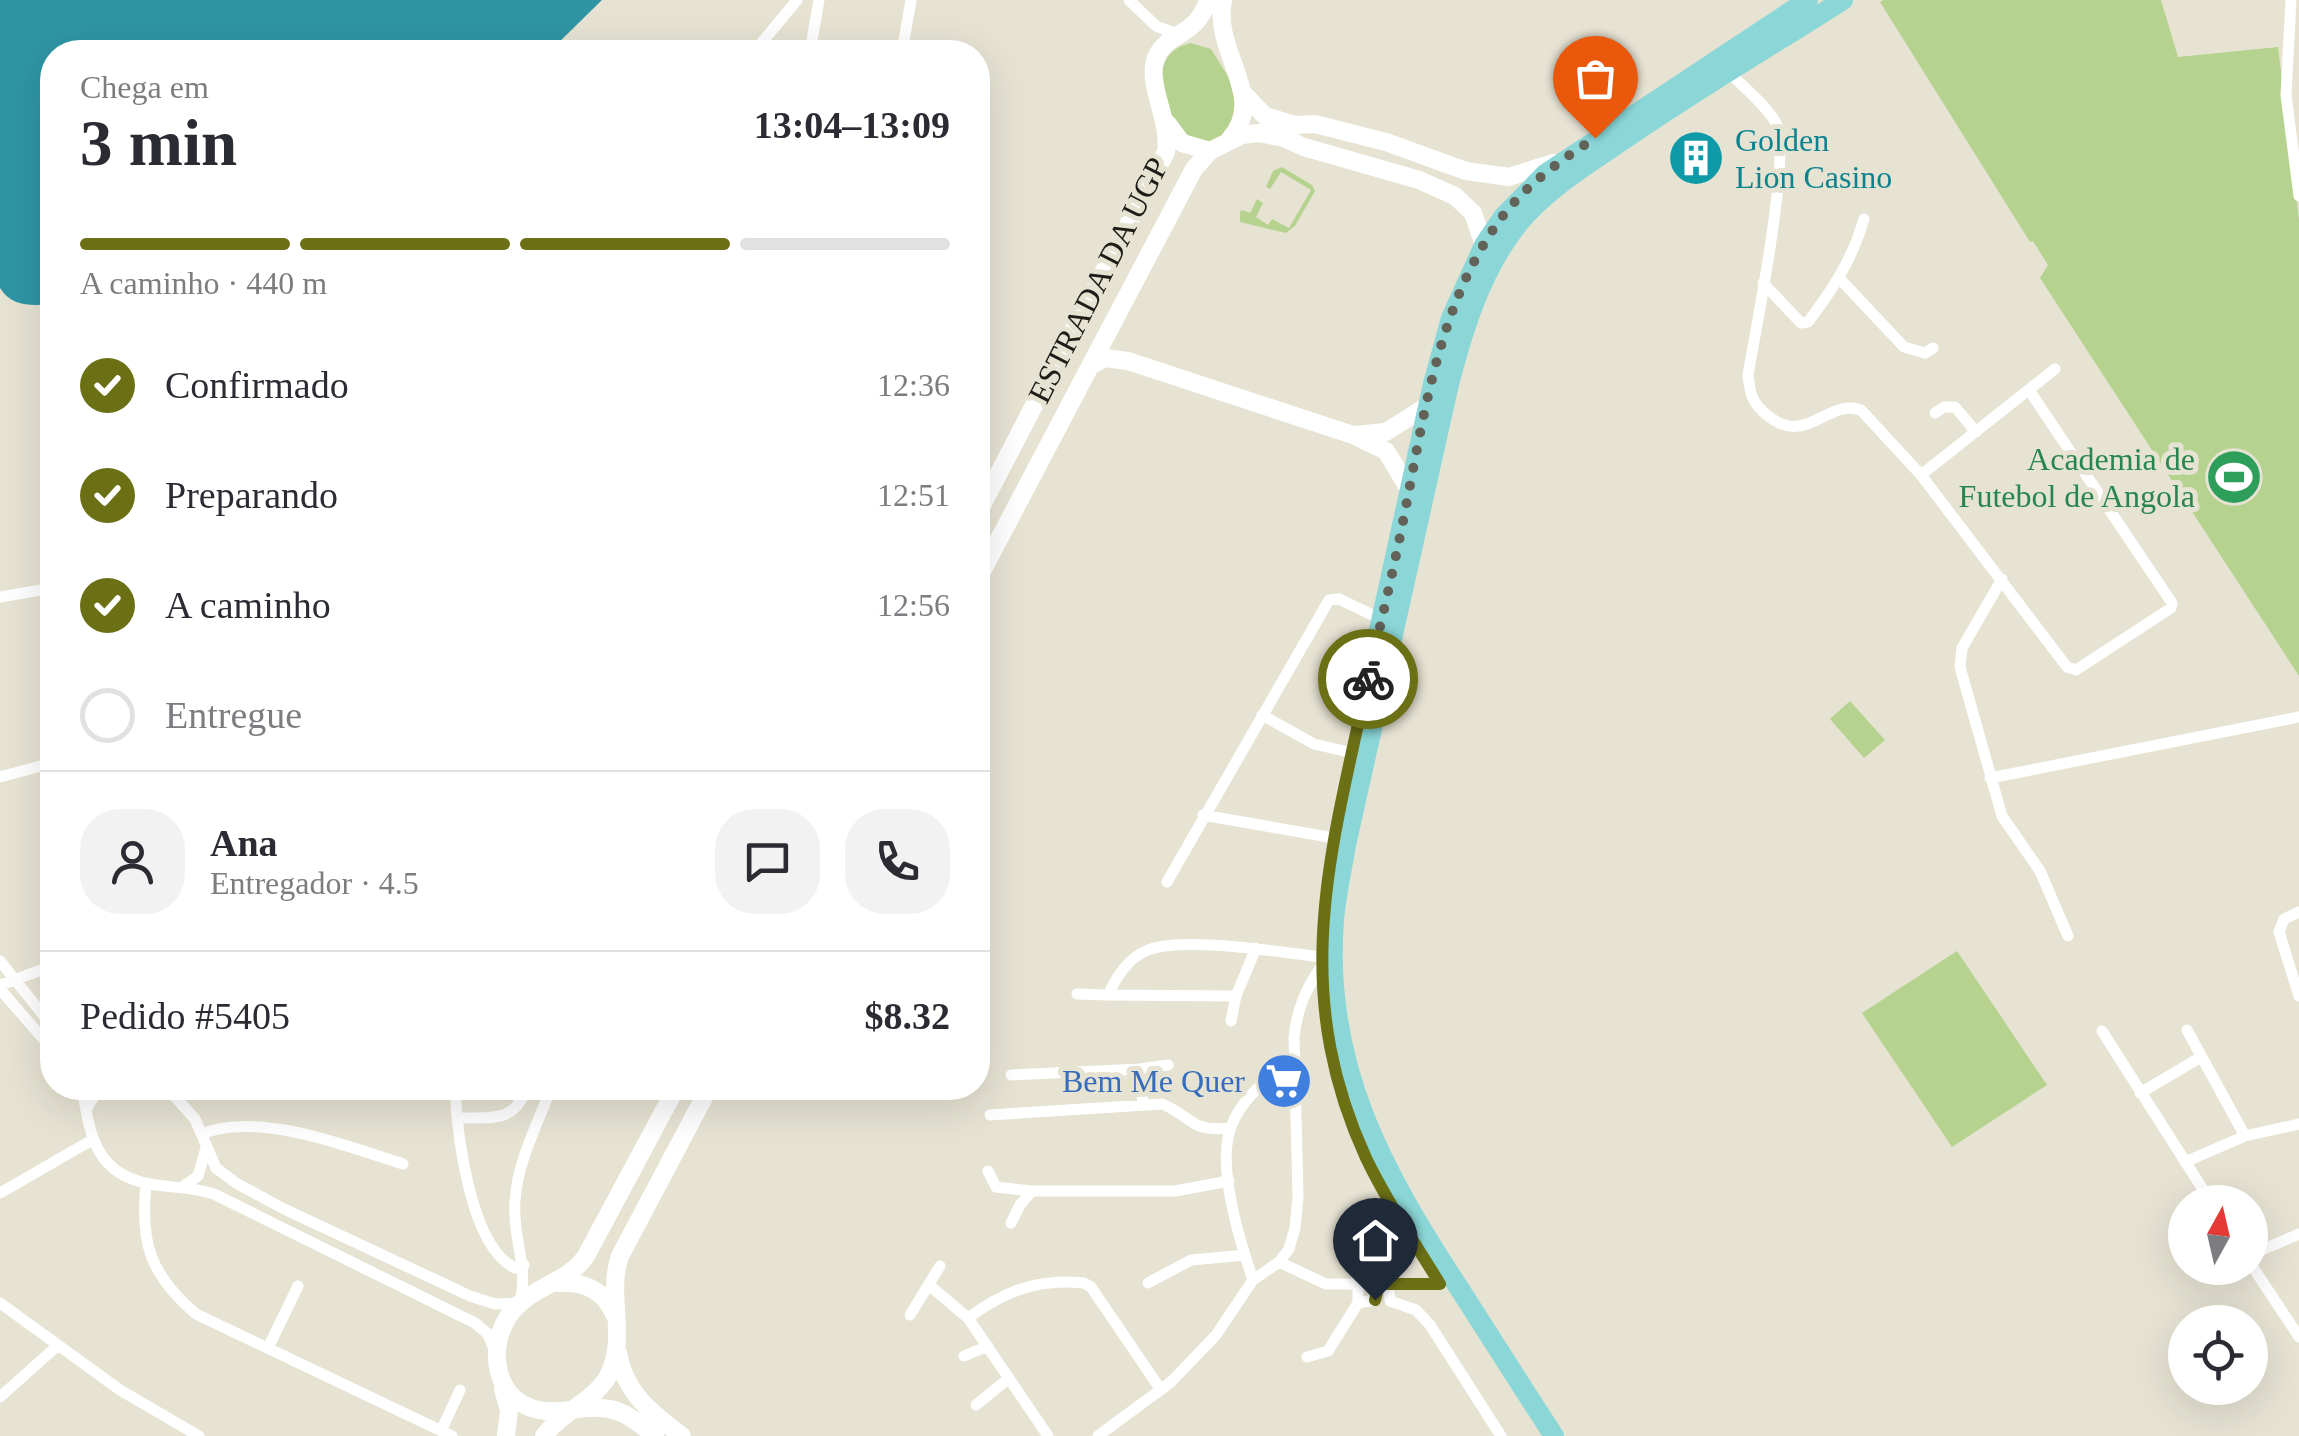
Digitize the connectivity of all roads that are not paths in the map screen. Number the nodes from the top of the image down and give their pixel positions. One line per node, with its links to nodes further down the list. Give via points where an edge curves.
1 (797, 0): 11 (street)
2 (819, 0): 12 (street)
3 (912, 0): 13 (street)
4 (1129, 0): 9 (street)
5 (1808, 0): 22 (main road)
6 (1844, 0): 16 (main road)
7 (2291, 0): 18 (street)
8 (1217, 2): 10 (main road); 14 (main road)
9 (1149, 20): 10 (street); 15 (street)
10 (1180, 35): 14 (main road, via 1200,34); 15 (main road)
11 (764, 40)
12 (812, 40)
13 (904, 40)
14 (1224, 45): 17 (main road)
15 (1156, 56): 19 (main road, ESTRADA DA UGP, via 1154,82)
16 (1729, 72): 29 (street, via 1777,124 1780,136); 153 (main road, via 1584,166 1536,206 1482,283 1449,384 1336,900 1338,1016 1371,1137 1411,1214)
17 (1244, 92): 20 (main road, via 1244,116); 23 (main road, via 1265,116 1386,142)
18 (2292, 93): 24 (street)
19 (1168, 124): 21 (main road, via 1182,143); 40 (main road, ESTRADA DA UGP, via 1161,164)
20 (1230, 139): 21 (main road); 25 (main road, via 1259,132 1284,138)
21 (1210, 151): 30 (main road, via 1194,169)
22 (1571, 154): 23 (main road, via 1519,176); 27 (main road, via 1521,196)
23 (1466, 171): 25 (main road, via 1470,188)
24 (2299, 191)
25 (1455, 196): 27 (main road, via 1473,213)
26 (1864, 220): 28 (street)
27 (1484, 245): 36 (main road, via 1451,318)
28 (1840, 280): 29 (street, via 1803,324); 31 (street, via 1904,347 1925,354)
29 (1763, 283): 41 (street, via 1748,375 1756,406 1790,428 1843,408 1862,410)
30 (1110, 328): 32 (main road, via 1111,348); 33 (main road)
31 (1933, 348)
32 (1128, 361): 33 (main road, via 1106,358); 39 (main road)
33 (1090, 366): 43 (main road)
34 (2055, 369): 35 (street)
35 (2029, 390): 38 (street); 44 (street, via 2172,607 2071,670)
36 (1427, 406): 39 (main road, via 1386,432); 42 (main road)
37 (1936, 414): 38 (street, via 1955,407)
38 (1976, 432): 41 (street)
39 (1353, 435): 42 (main road, via 1386,452)
40 (990, 471)
41 (1921, 475): 44 (street)
42 (1409, 488): 47 (main road)
43 (990, 556)
44 (2002, 579): 53 (street, via 1960,658)
45 (40, 590): 46 (street)
46 (0, 597)
47 (1382, 619): 48 (street, via 1329,600); 50 (main road)
48 (1262, 715): 50 (street, via 1314,744); 54 (street)
49 (2299, 717): 53 (street)
50 (1353, 753): 55 (main road)
51 (40, 766): 52 (street)
52 (0, 777)
53 (1990, 778): 58 (street, via 2002,816 2040,871)
54 (1203, 815): 55 (street); 56 (street)
55 (1334, 838): 61 (main road)
56 (1168, 882)
57 (2299, 912): 68 (street, via 2284,918 2279,932)
58 (2068, 936)
59 (1256, 948): 61 (street); 66 (street, via 1147,950 1127,964); 67 (street)
60 (0, 961): 63 (street)
61 (1321, 962): 74 (street, via 1296,1016); 117 (main road, via 1329,1040 1349,1114 1384,1193)
62 (40, 970): 63 (street)
63 (13, 979): 64 (street); 69 (street)
64 (0, 987): 73 (street)
65 (1077, 994): 66 (street)
66 (1108, 995): 67 (street)
67 (1236, 996): 70 (street)
68 (2299, 996)
69 (40, 1012)
70 (1231, 1021)
71 (2102, 1030): 79 (street)
72 (2187, 1030): 75 (street)
73 (40, 1035)
74 (1293, 1058): 93 (street, via 1258,1088); 110 (street, via 1298,1197 1295,1228)
75 (2201, 1058): 79 (street); 94 (street)
76 (1168, 1065): 77 (street)
77 (1140, 1068): 78 (street); 88 (street)
78 (1011, 1075)
79 (2140, 1092): 97 (street)
80 (84, 1100): 90 (street)
81 (89, 1100): 90 (street)
82 (179, 1100): 96 (street)
83 (456, 1100): 91 (street)
84 (523, 1100): 91 (street, via 503,1117)
85 (547, 1100): 111 (street, via 514,1201)
86 (670, 1100): 115 (main road, via 586,1256)
87 (703, 1100): 127 (main road, via 620,1256 613,1285)
88 (1143, 1104): 89 (street); 93 (street, via 1162,1104 1198,1128)
89 (990, 1116)
90 (86, 1117): 95 (street)
91 (458, 1118): 111 (street, via 476,1218 500,1259)
92 (2299, 1124): 94 (street)
93 (1230, 1128): 100 (street)
94 (2245, 1136): 97 (street)
95 (92, 1140): 101 (street, via 113,1168); 105 (street)
96 (204, 1140): 98 (street, via 221,1126 305,1134); 103 (street, via 198,1176); 123 (street, via 216,1168 250,1192 470,1296)
97 (2185, 1162): 102 (street)
98 (403, 1164)
99 (988, 1171): 104 (street, via 996,1187)
100 (1229, 1181): 104 (street, via 1176,1190); 109 (street)
101 (146, 1184): 103 (street); 132 (street, via 145,1236 166,1286 196,1314)
102 (2201, 1185)
103 (180, 1186): 133 (street, via 214,1194 474,1322)
104 (1032, 1191): 106 (street)
105 (0, 1193)
106 (1011, 1223)
107 (2299, 1234): 108 (street)
108 (2268, 1250)
109 (1244, 1255): 113 (street); 114 (street, via 1192,1260)
110 (1280, 1262): 113 (street); 119 (street, via 1326,1284)
111 (524, 1265): 115 (street, via 536,1279); 123 (street)
112 (940, 1266): 118 (street)
113 (1253, 1280): 139 (street, via 1216,1336)
114 (1148, 1283)
115 (553, 1284): 123 (main road); 127 (main road, via 598,1292)
116 (1384, 1284): 117 (street); 119 (street); 124 (street, via 1375,1300); 144 (street, via 1390,1301 1416,1310 1430,1325)
117 (1440, 1284): 152 (main road)
118 (929, 1285): 125 (street); 126 (street)
119 (1358, 1285): 124 (street)
120 (2266, 1285): 128 (street)
121 (298, 1286): 132 (street)
122 (0, 1303): 129 (street)
123 (520, 1303): 133 (main road, via 505,1322)
124 (1358, 1303): 135 (street, via 1328,1351)
125 (910, 1315)
126 (968, 1318): 131 (street); 139 (street, via 1032,1284 1084,1283)
127 (616, 1319): 130 (main road)
128 (2299, 1337)
129 (56, 1346): 140 (street); 145 (street)
130 (618, 1346): 142 (main road, via 604,1381); 149 (main road, via 636,1398)
131 (988, 1346): 134 (street); 137 (street)
132 (268, 1348): 143 (street)
133 (496, 1352): 136 (main road)
134 (964, 1356)
135 (1307, 1357)
136 (498, 1374): 142 (main road, via 510,1393 533,1408); 146 (main road, via 509,1411)
137 (1009, 1378): 141 (street); 150 (street)
138 (460, 1390): 143 (street)
139 (1161, 1390): 151 (street)
140 (0, 1397)
141 (976, 1405)
142 (578, 1406): 147 (main road); 148 (main road, via 623,1413)
143 (446, 1433)
144 (1497, 1433)
145 (199, 1436)
146 (506, 1436)
147 (544, 1436)
148 (655, 1436)
149 (682, 1436)
150 (1048, 1436)
151 (1098, 1436)
152 (1538, 1436)
153 (1554, 1436)

